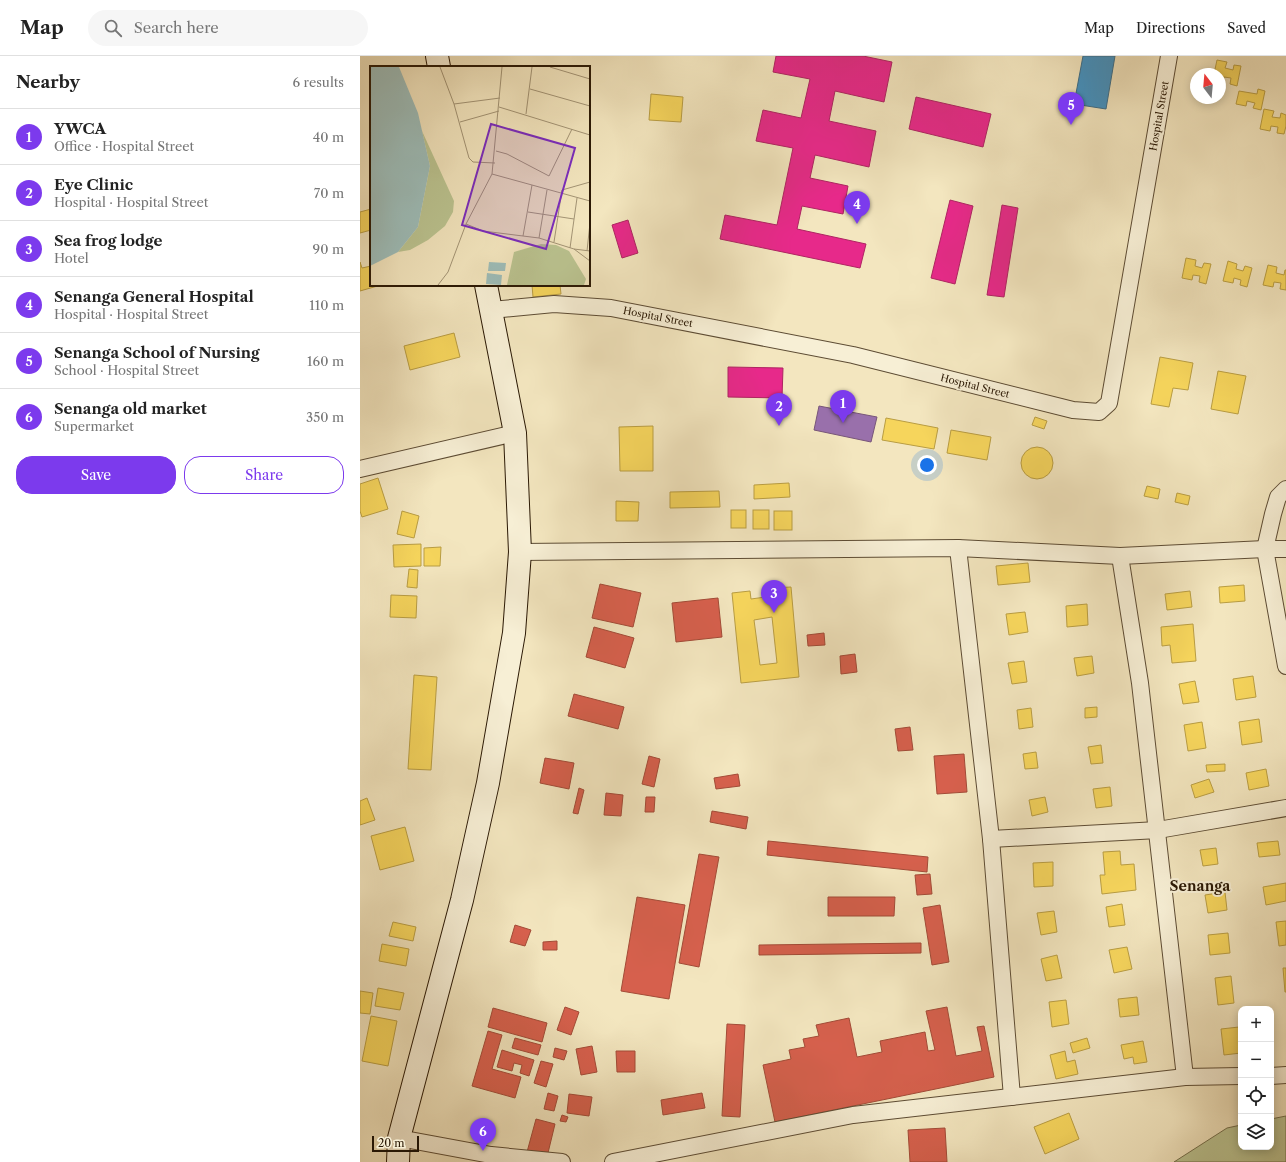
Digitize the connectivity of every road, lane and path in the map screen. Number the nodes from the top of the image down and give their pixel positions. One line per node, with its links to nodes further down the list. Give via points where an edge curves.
1 (437, 56): 3 (street)
2 (1169, 56): 5 (street, Hospital Street, via 1109,403 1099,412 1073,410 853,355 612,308 554,304)
3 (440, 66)
4 (486, 286): 5 (street)
5 (491, 310): 6 (street)
6 (515, 433): 7 (street); 12 (street)
7 (360, 469)
8 (1286, 489): 10 (street, via 1278,498 1272,514)
9 (958, 548): 12 (street); 13 (street); 17 (street)
10 (1265, 549): 11 (street); 13 (street); 14 (street)
11 (1286, 549)
12 (520, 552): 23 (street, via 514,633 488,783 462,900)
13 (1120, 556): 16 (street, via 1140,683)
14 (1286, 666)
15 (1286, 808): 16 (street)
16 (1158, 830): 17 (street); 21 (street)
17 (991, 839): 22 (street)
18 (1238, 1076): 21 (street)
19 (1274, 1076): 20 (street)
20 (1286, 1076)
21 (1185, 1077): 22 (street)
22 (1012, 1097): 26 (street, via 853,1115)
23 (399, 1138): 24 (street); 25 (street, via 491,1155)
24 (398, 1162)
25 (562, 1162)
26 (613, 1162)

